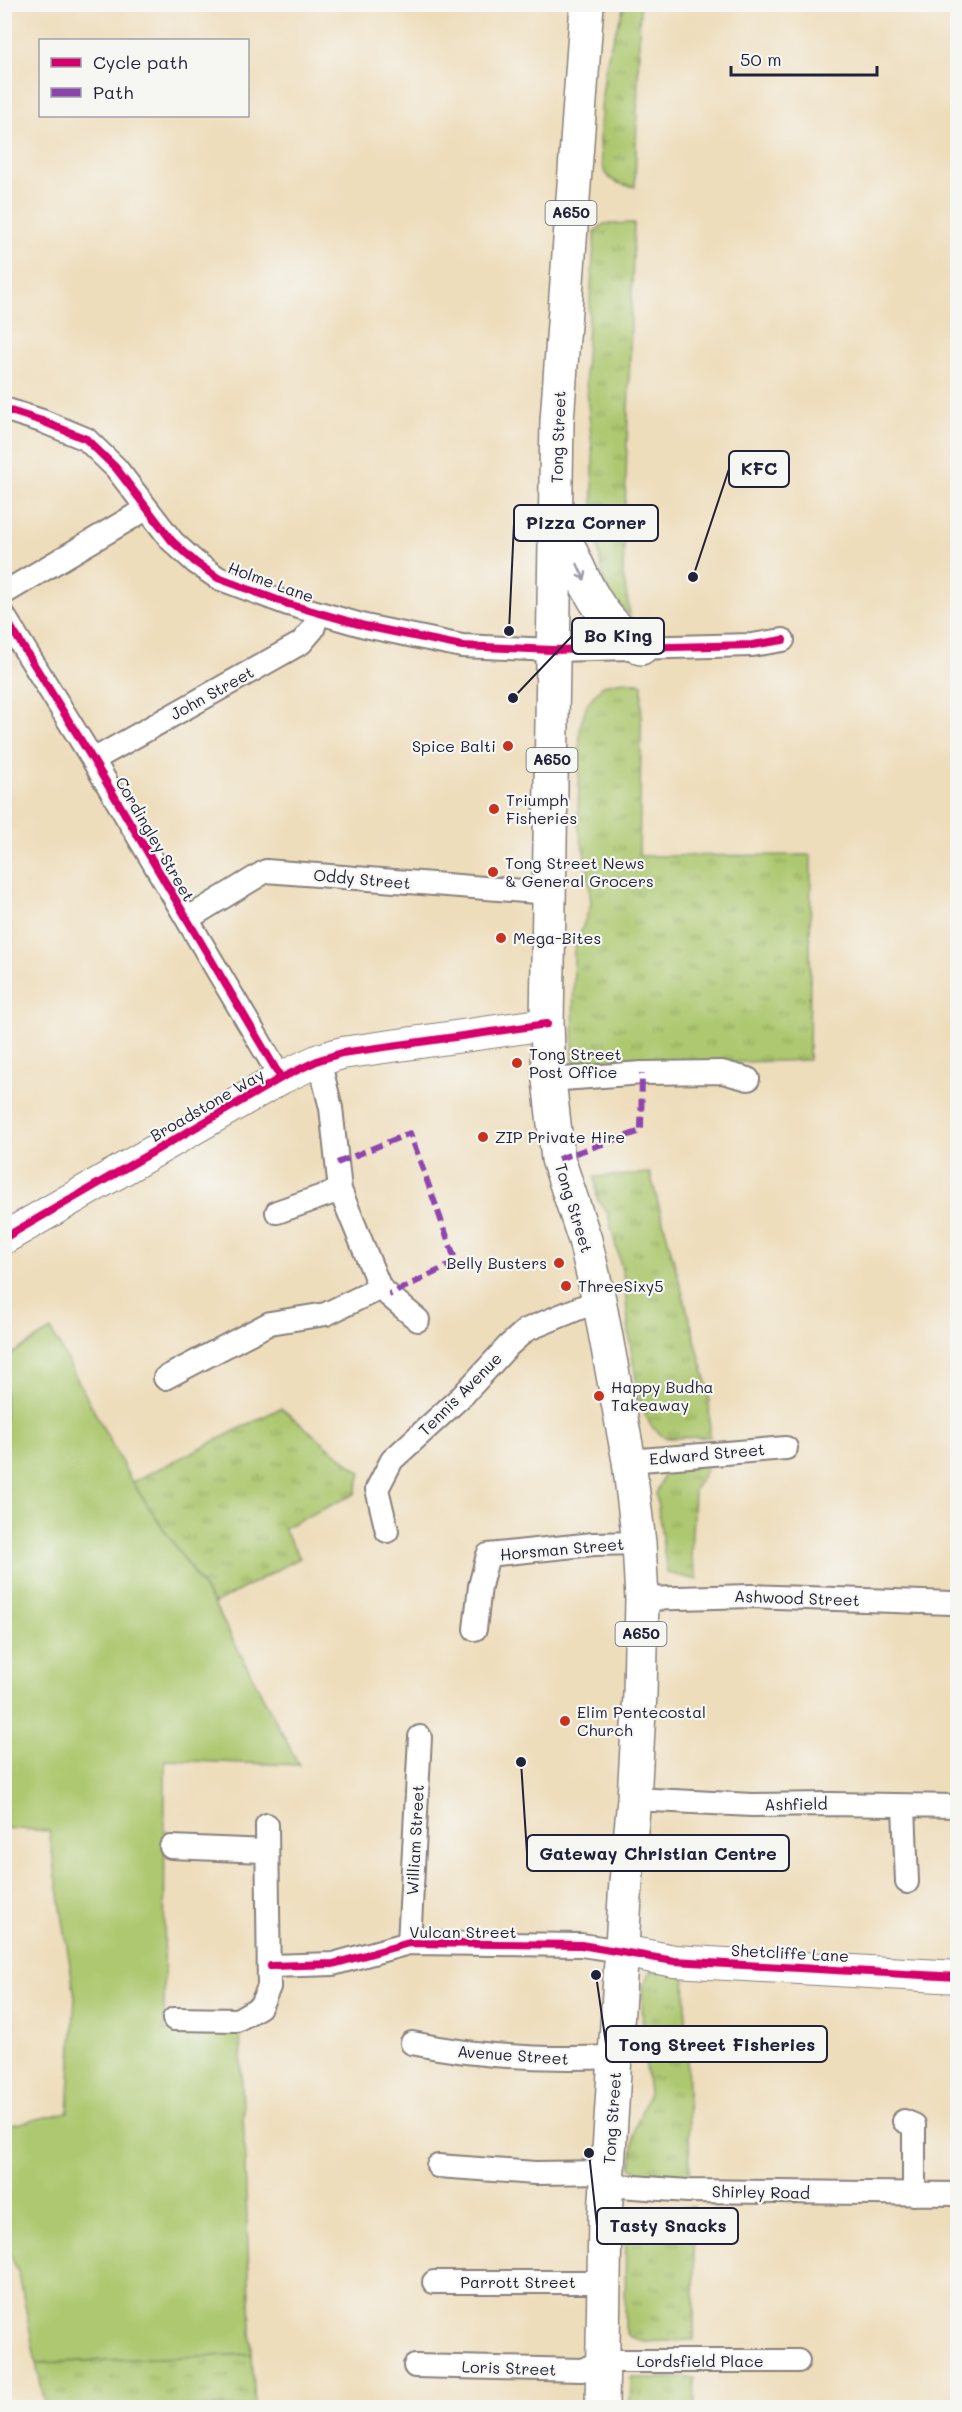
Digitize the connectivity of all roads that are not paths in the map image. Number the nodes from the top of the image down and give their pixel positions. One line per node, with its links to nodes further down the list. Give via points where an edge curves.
1 (587, 4): 4 (highway, Tong Street / A650, via 557,421)
2 (4, 409): 3 (street, Holme Lane, via 86,439 116,468)
3 (146, 509): 5 (street); 6 (street, Holme Lane, via 172,541 218,578)
4 (556, 518): 9 (highway, one-way to 9, via 598,605); 10 (highway, Tong Street / A650)
5 (4, 593)
6 (318, 614): 10 (street, Holme Lane, via 462,646); 11 (street, John Street, via 314,629 301,643)
7 (4, 616): 11 (street, Cordingley Street)
8 (783, 640): 9 (street, Holme Lane, via 752,645)
9 (641, 648): 10 (street, Holme Lane)
10 (553, 650): 12 (highway, Tong Street / A650)
11 (93, 760): 13 (street, Cordingley Street)
12 (550, 893): 13 (street, Oddy Street, via 266,871); 14 (highway, Tong Street / A650)
13 (187, 919): 16 (street, Cordingley Street)
14 (547, 1024): 15 (street, Broadstone Way, via 376,1047); 18 (highway, Tong Street / A650)
15 (319, 1059): 16 (street, Broadstone Way); 19 (street, via 331,1108)
16 (281, 1078): 21 (street, Broadstone Way)
17 (748, 1079): 18 (street, via 722,1072 642,1072)
18 (549, 1080): 23 (highway, Tong Street / A650, via 558,1159 585,1240)
19 (340, 1190): 20 (street); 22 (street)
20 (277, 1212)
21 (4, 1239)
22 (380, 1288): 24 (street); 25 (street, via 326,1314 270,1323)
23 (599, 1300): 27 (highway, Tong Street / A650); 28 (street, Tennis Avenue, via 526,1330 392,1460 377,1489)
24 (418, 1320)
25 (165, 1378)
26 (786, 1448): 27 (street, Edward Street)
27 (629, 1461): 29 (highway, Tong Street / A650)
28 (387, 1531)
29 (639, 1543): 30 (highway, Tong Street / A650); 32 (street, Horsman Street, via 511,1551 488,1556)
30 (642, 1599): 31 (street, Ashwood Street, via 751,1596); 34 (highway, Tong Street / A650)
31 (952, 1603)
32 (475, 1629)
33 (420, 1737): 41 (street, William Street)
34 (634, 1799): 36 (street, Ashfield); 42 (highway, Tong Street / A650)
35 (957, 1806): 36 (street, Ashfield)
36 (904, 1807): 40 (street)
37 (267, 1825): 39 (street)
38 (171, 1848): 39 (street)
39 (266, 1851): 43 (street)
40 (907, 1882)
41 (409, 1942): 42 (street, Vulcan Street, via 581,1945); 43 (street, Vulcan Street, via 333,1964)
42 (622, 1951): 44 (street, Shetcliffe Lane, via 674,1961); 47 (highway, Tong Street / A650)
43 (271, 1966): 45 (street, via 269,1987 260,2007 237,2020)
44 (957, 1977)
45 (174, 2019)
46 (412, 2043): 47 (street, Avenue Street, via 450,2051 576,2059)
47 (615, 2057): 50 (highway, Tong Street / A650)
48 (904, 2121): 51 (street, via 914,2126)
49 (438, 2166): 50 (street, Shirley Road)
50 (608, 2178): 51 (street, Shirley Road, via 688,2191); 54 (highway, Tong Street / A650)
51 (915, 2194): 52 (street, Shirley Road)
52 (957, 2194)
53 (434, 2282): 54 (street, Parrott Street)
54 (603, 2282): 55 (highway, Tong Street / A650)
55 (602, 2361): 56 (street, Lordsfield Place); 57 (street, Loris Street, via 582,2370); 58 (highway, Tong Street / A650)
56 (798, 2361)
57 (415, 2366)
58 (602, 2408)

